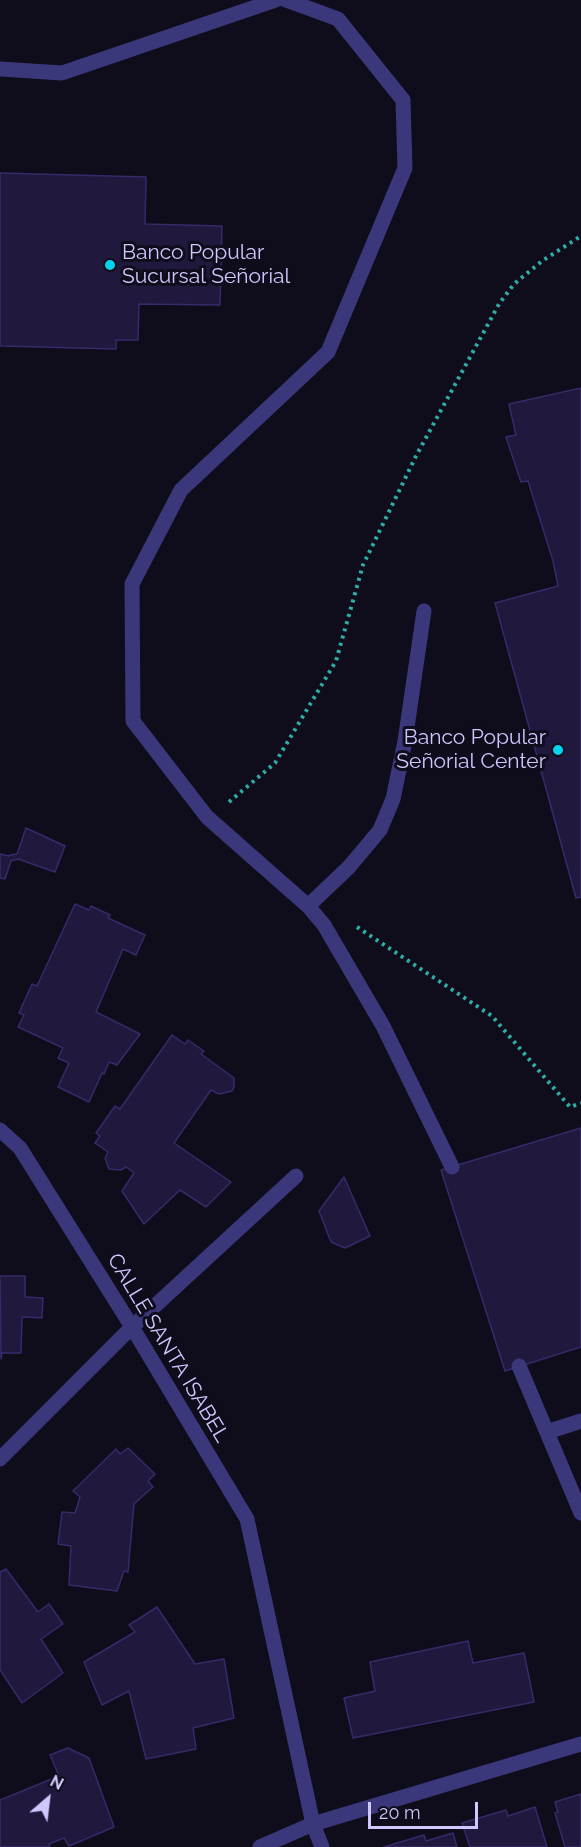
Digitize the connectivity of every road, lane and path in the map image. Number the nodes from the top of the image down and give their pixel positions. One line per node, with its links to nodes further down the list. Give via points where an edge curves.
1 (276, 0): 3 (street, via 62,73)
2 (286, 0): 7 (street, via 338,19 403,100 405,168 328,352 181,490 132,584 133,721 207,817)
3 (0, 69)
4 (581, 236): 6 (path, via 514,284 499,304 416,456 363,565 336,661 275,763)
5 (424, 611): 7 (street, via 393,799 380,830)
6 (223, 807)
7 (308, 906): 11 (street, via 324,925 383,1026)
8 (356, 927): 9 (path, via 492,1016 570,1107)
9 (581, 1103)
10 (0, 1130): 13 (street, CALLE SANTA ISABEL, via 20,1148)
11 (452, 1167)
12 (296, 1176): 13 (street)
13 (132, 1327): 17 (street); 20 (street, CALLE SANTA ISABEL, via 247,1520)
14 (519, 1366): 16 (street)
15 (581, 1421): 16 (street)
16 (547, 1432): 18 (street)
17 (0, 1459)
18 (581, 1513)
19 (581, 1744): 20 (street)
20 (313, 1824): 21 (street); 22 (street, CALLE SANTA ISABEL)
21 (260, 1847)
22 (322, 1847)

